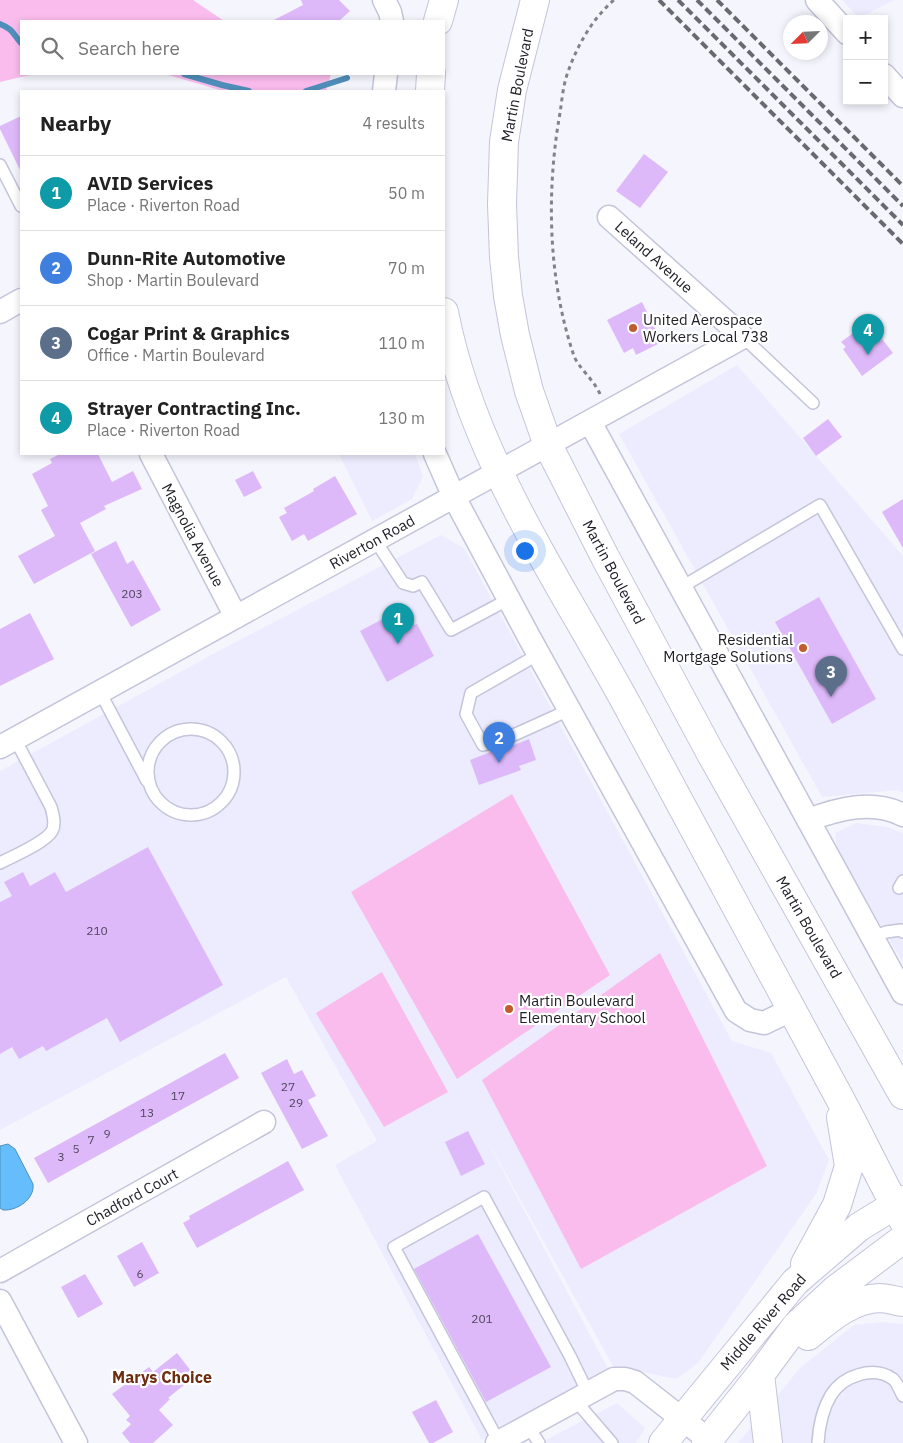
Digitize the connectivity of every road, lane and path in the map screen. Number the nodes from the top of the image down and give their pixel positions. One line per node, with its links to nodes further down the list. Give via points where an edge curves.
1 (384, 0): 6 (street)
2 (444, 0): 7 (main road)
3 (535, 0): 24 (main road, Martin Boulevard, via 512,90 504,142 502,213 508,296 515,335 529,391)
4 (614, 0): 23 (path, via 604,8 580,44 567,74 556,133 551,201 554,257 569,336 575,359 595,384)
5 (817, 0): 8 (street)
6 (392, 20)
7 (438, 20)
8 (843, 29)
9 (386, 75): 12 (street)
10 (431, 75): 13 (main road)
11 (888, 79): 14 (street)
12 (384, 90)
13 (430, 90)
14 (903, 96)
15 (0, 165): 16 (lane)
16 (20, 204)
17 (609, 217): 21 (street, Leland Avenue)
18 (20, 301): 19 (street)
19 (0, 312)
20 (445, 317): 27 (main road, via 464,388)
21 (743, 337): 22 (lane); 23 (street, Riverton Road)
22 (813, 403)
23 (599, 417): 24 (street, Riverton Road); 30 (street)
24 (548, 445): 27 (street, Riverton Road); 46 (main road, Martin Boulevard, via 710,752)
25 (152, 455): 32 (street, Magnolia Avenue)
26 (435, 455): 28 (street)
27 (499, 472): 28 (street, Riverton Road); 45 (main road)
28 (454, 497): 29 (street, Riverton Road); 31 (street)
29 (376, 540): 31 (lane, via 403,583 413,586 422,582 451,630); 32 (street, Riverton Road)
30 (680, 588): 33 (lane, via 820,505); 40 (street)
31 (509, 599): 34 (street)
32 (236, 617): 35 (street, Riverton Road)
33 (903, 649)
34 (539, 654): 36 (street); 36 (lane, via 472,693 466,714 483,745)
35 (100, 692): 37 (street, Riverton Road); 38 (lane)
36 (569, 710): 45 (street, via 736,1011 750,1020 764,1023)
37 (7, 743): 41 (lane, via 51,807 54,817 52,830 45,839)
38 (149, 785): 38 (lane, via 166,808 195,816 221,805 230,794 235,766 222,740 210,732 182,729 168,734 150,756)
39 (903, 814): 40 (street, via 892,809 852,807)
40 (808, 820): 43 (street)
41 (0, 863)
42 (903, 932): 43 (lane, via 887,932)
43 (872, 937): 44 (street)
44 (903, 993)
45 (793, 1009): 47 (main road)
46 (896, 1073): 48 (main road, Martin Boulevard)
47 (837, 1091): 50 (main road); 53 (main road, via 849,1166 837,1205)
48 (903, 1095)
49 (264, 1122): 52 (street, Chadford Court)
50 (900, 1208): 53 (main road, Middle River Road, via 859,1227)
51 (903, 1239): 56 (main road, Middle River Road, via 834,1290 796,1326)
52 (0, 1271)
53 (795, 1282): 59 (main road, Middle River Road)
54 (0, 1302): 63 (street)
55 (903, 1302): 56 (main road, via 880,1298 853,1304)
56 (760, 1375): 62 (main road, Middle River Road); 66 (main road)
57 (581, 1396): 59 (street, via 614,1379 625,1379 635,1382); 60 (street); 61 (lane, via 570,1356 484,1197 394,1246); 64 (lane)
58 (903, 1396): 67 (lane, via 894,1380 884,1376 868,1372 845,1380 832,1394 819,1422)
59 (682, 1419): 62 (street); 65 (main road, Middle River Road)
60 (533, 1434): 61 (street)
61 (498, 1442)
62 (712, 1442)
63 (76, 1443)
64 (612, 1443)
65 (663, 1443)
66 (768, 1443)
67 (818, 1443)

